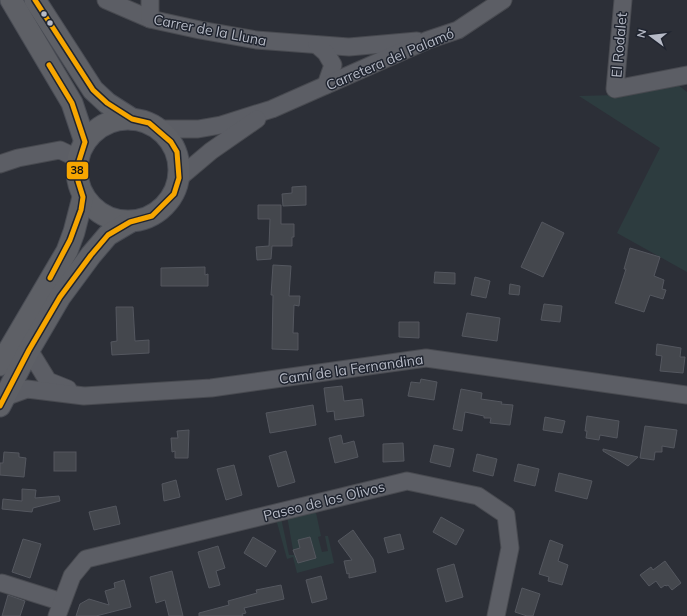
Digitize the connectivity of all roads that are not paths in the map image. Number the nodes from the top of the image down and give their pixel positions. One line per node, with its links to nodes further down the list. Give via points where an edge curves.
1 (11, 0): 15 (main road, via 72,103)
2 (36, 0): 13 (main road, via 93,90 107,103)
3 (106, 0): 7 (street, Carrer de la Lluna)
4 (150, 0): 7 (street)
5 (503, 0): 8 (street, Carretera del Palamó, via 458,30)
6 (623, 0): 10 (street, El Rodalet, via 614,89)
7 (150, 19): 9 (street, Carrer de la Lluna, via 256,40)
8 (428, 40): 9 (street, Carrer de la Lluna, via 349,47); 11 (street, Carretera del Palamó)
9 (318, 45): 11 (street, via 333,65)
10 (687, 75)
11 (326, 86): 12 (street, Carretera del Palamó)
12 (272, 109): 14 (street, Carretera del Palamó, via 206,128); 17 (street, Carretera del Palamó, via 211,151)
13 (132, 119): 14 (main road, via 149,123); 15 (main road, via 119,120 105,126)
14 (157, 129): 17 (main road, via 171,142 177,152)
15 (82, 151): 16 (street, via 60,150); 18 (main road, via 77,180)
16 (0, 164)
17 (179, 178): 19 (main road, via 174,194 152,216)
18 (83, 197): 19 (main road, via 104,214); 21 (main road, via 67,251)
19 (130, 222): 20 (main road, via 108,235 91,254 60,297)
20 (29, 350): 23 (street, via 48,381); 24 (main road)
21 (0, 365)
22 (687, 395): 23 (street, Camí de la Fernandina, via 426,358 211,388)
23 (84, 396): 24 (street, Camí de la Fernandina, via 27,389)
24 (2, 401)
25 (2, 583): 26 (street, Paseo de los Olivos)
26 (59, 609): 27 (street, Paseo de los Olivos, via 72,576 86,559 407,481 478,496 506,515 510,548)
27 (496, 616)

